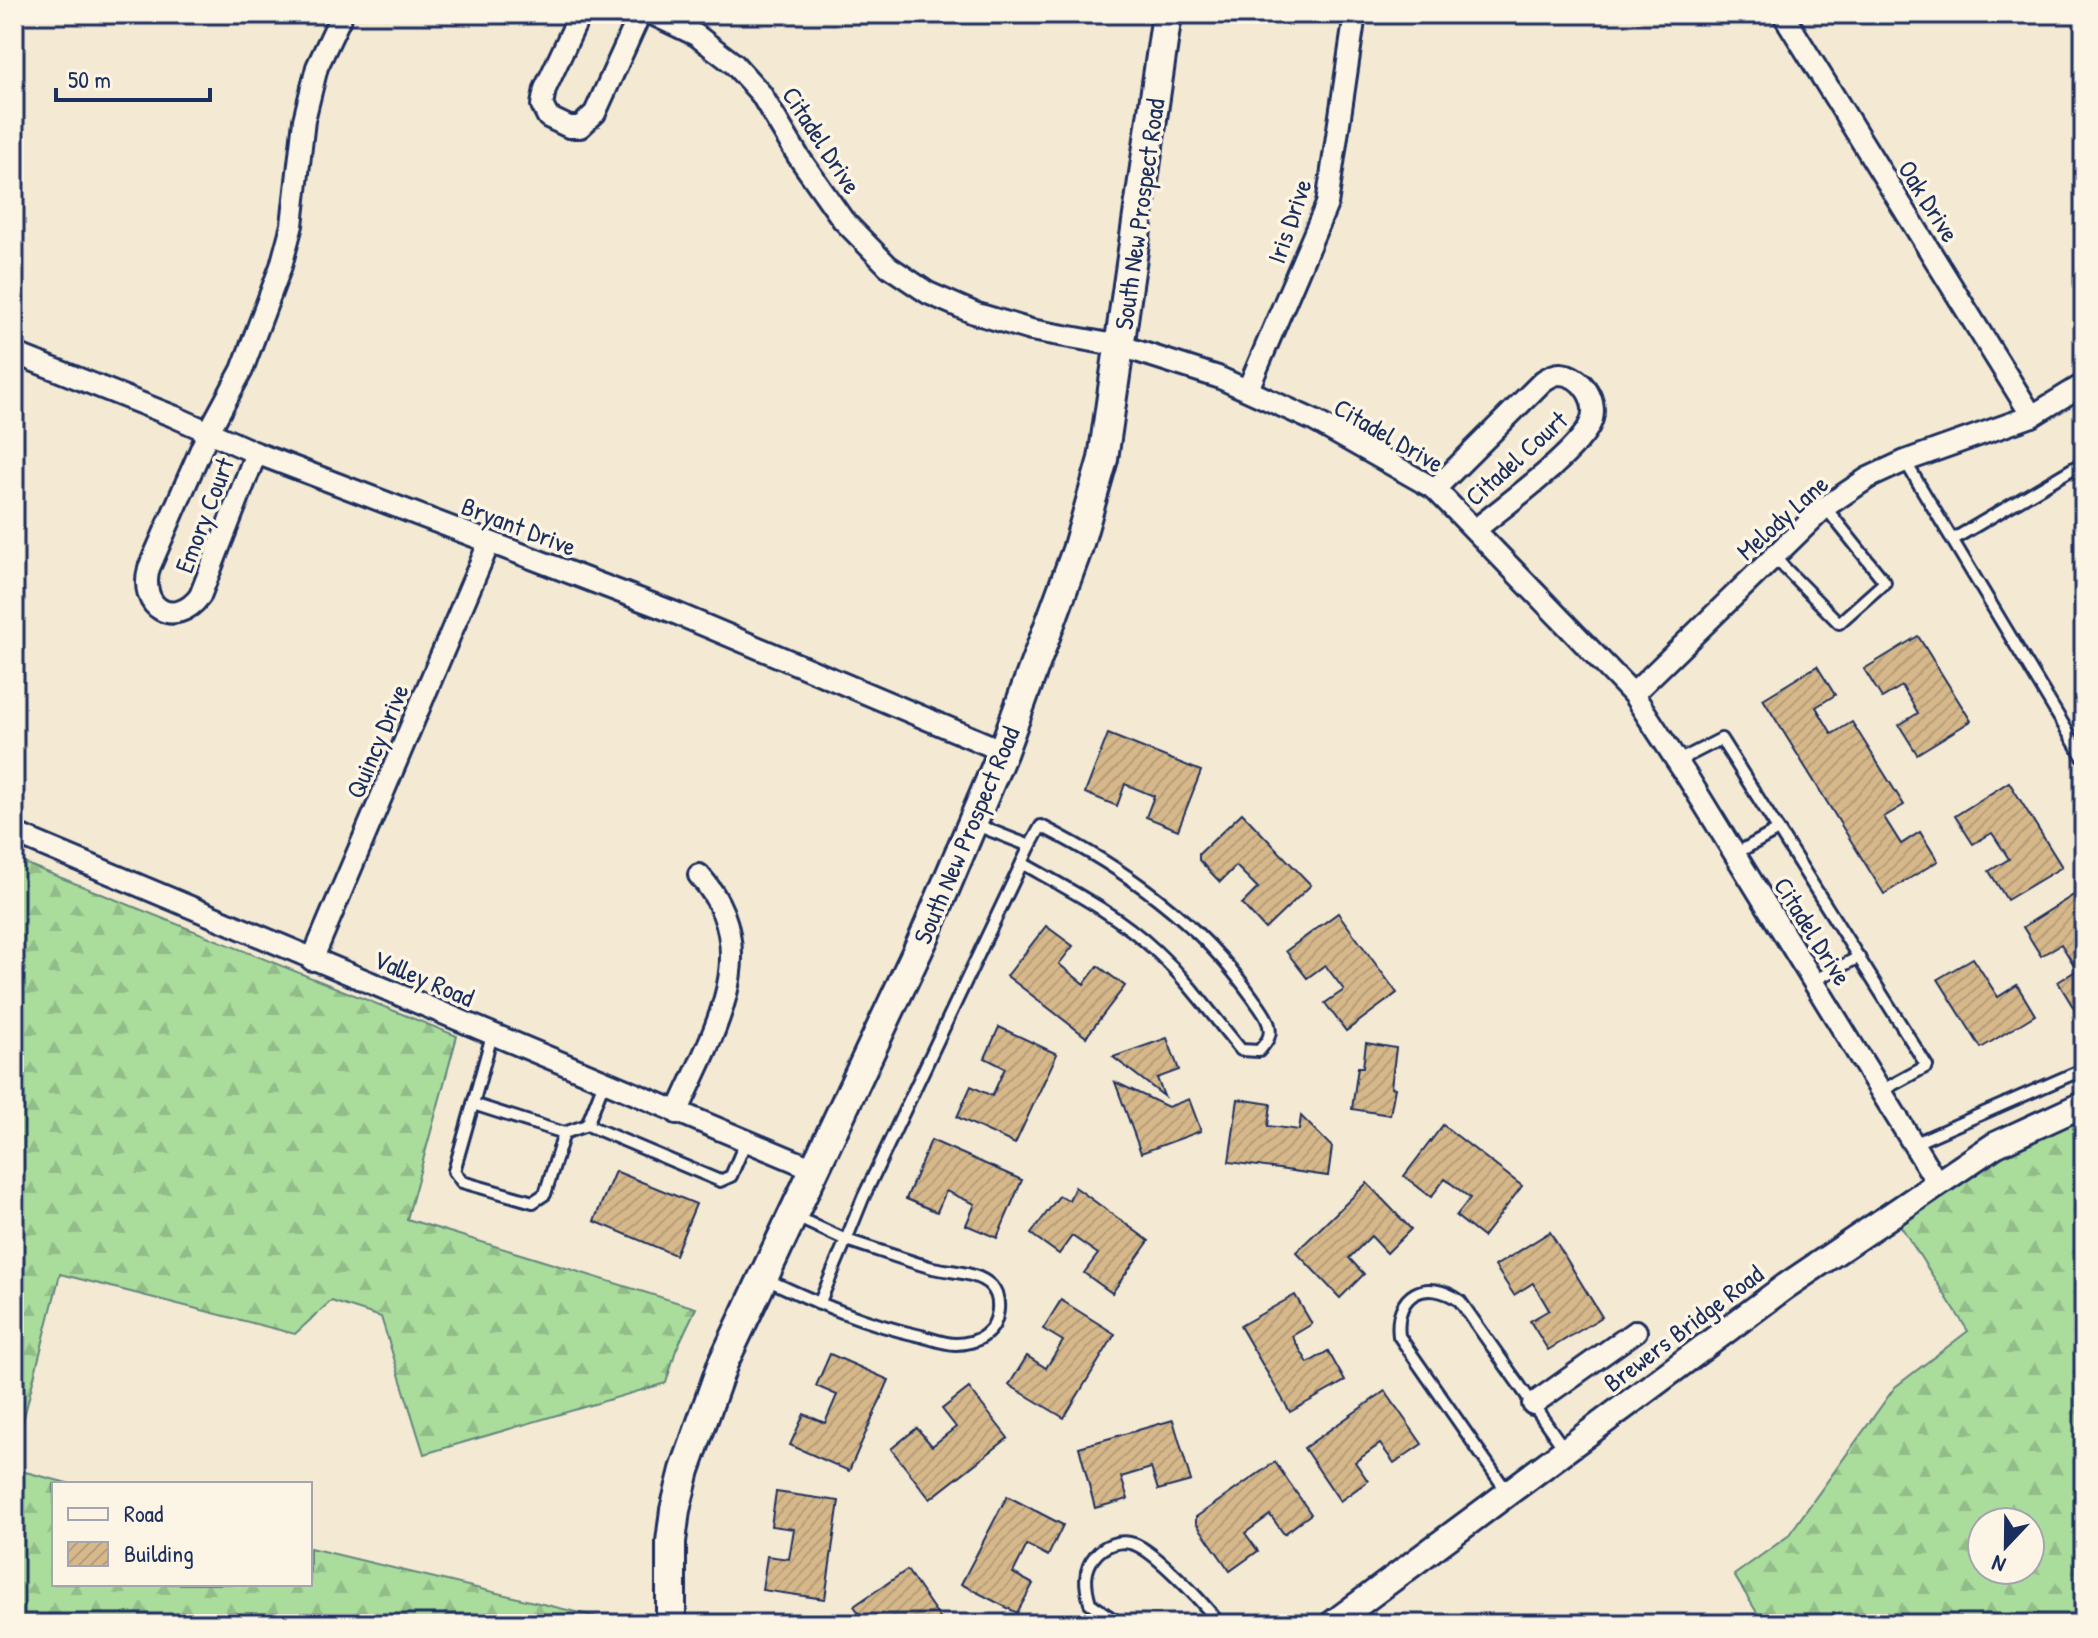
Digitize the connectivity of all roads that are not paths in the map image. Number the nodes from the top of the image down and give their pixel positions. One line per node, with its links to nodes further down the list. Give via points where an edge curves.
1 (580, 14): 2 (street, via 542,105 548,117 569,127 580,127 595,113)
2 (640, 14)
3 (652, 14): 8 (street, Citadel Drive, via 696,35 734,64 761,94 843,220 888,266 928,293 974,313 1031,330)
4 (1167, 14): 8 (main road, South New Prospect Road)
5 (1355, 14): 11 (street, Iris Drive, via 1327,204)
6 (1783, 14): 12 (street, Oak Drive)
7 (340, 15): 13 (street, via 317,67 304,120 292,225 281,266 242,370)
8 (1121, 346): 11 (street, Citadel Drive); 24 (main road, South New Prospect Road, via 1103,459 1086,520)
9 (14, 353): 13 (street, Bryant Drive)
10 (2084, 384): 12 (street, Melody Lane)
11 (1248, 389): 17 (street, Citadel Drive)
12 (2032, 416): 15 (street, Melody Lane)
13 (208, 433): 14 (street, Bryant Drive); 14 (street, Emory Court, via 146,579 149,597 162,610 185,610 200,596)
14 (256, 453): 21 (street, Bryant Drive)
15 (1905, 461): 18 (street, Melody Lane); 20 (lane)
16 (2084, 462): 20 (lane)
17 (1435, 489): 19 (street, Citadel Drive); 19 (street, Citadel Court, via 1543,381 1563,374 1585,386 1593,417 1577,444)
18 (1825, 507): 22 (street, Melody Lane); 22 (lane, via 1885,582 1839,623)
19 (1476, 529): 23 (street, Citadel Drive)
20 (1952, 540): 25 (lane)
21 (489, 543): 24 (street, Bryant Drive, via 673,612); 35 (street, Quincy Drive)
22 (1774, 557): 23 (street, Melody Lane)
23 (1633, 694): 26 (street, Citadel Drive)
24 (1003, 751): 27 (main road, South New Prospect Road)
25 (2084, 759)
26 (1676, 762): 28 (lane, via 1721,739); 31 (street, Citadel Drive)
27 (972, 823): 30 (lane); 48 (main road, South New Prospect Road)
28 (1778, 830): 31 (lane); 34 (lane)
29 (14, 833): 35 (street, Valley Road)
30 (1030, 846): 32 (lane); 32 (lane, via 1041,826 1169,906 1258,1005 1270,1036 1259,1051 1241,1050 1154,948 1102,908)
31 (1735, 854): 36 (street, Citadel Drive)
32 (1022, 863): 51 (lane)
33 (699, 875): 43 (street, via 727,919 731,971 721,1012)
34 (1859, 957): 36 (lane); 40 (lane, via 1927,1066)
35 (312, 960): 37 (street, Valley Road)
36 (1813, 981): 40 (street, Citadel Drive)
37 (492, 1035): 39 (street, Valley Road); 41 (lane)
38 (2084, 1069): 47 (lane)
39 (604, 1082): 43 (street, Valley Road); 44 (lane)
40 (1881, 1091): 47 (street, Citadel Drive)
41 (473, 1104): 45 (lane); 45 (lane, via 454,1171 462,1182 533,1202 545,1194)
42 (2084, 1104): 49 (street, Brewers Bridge Road, via 1995,1145)
43 (677, 1113): 46 (street, Valley Road)
44 (587, 1125): 45 (lane); 46 (lane, via 720,1181 731,1176)
45 (564, 1133)
46 (746, 1141): 48 (street, Valley Road)
47 (1913, 1144): 49 (street, Citadel Drive)
48 (814, 1169): 50 (main road, South New Prospect Road)
49 (1938, 1184): 56 (street, Brewers Bridge Road, via 1786,1286)
50 (792, 1215): 51 (lane); 52 (main road, South New Prospect Road)
51 (846, 1240): 53 (lane); 53 (lane, via 979,1278 997,1296 995,1322 986,1335 954,1344 887,1329)
52 (763, 1277): 53 (lane); 58 (main road, South New Prospect Road, via 723,1363 685,1470 671,1542)
53 (819, 1304)
54 (1636, 1331): 55 (street)
55 (1533, 1404): 56 (lane); 57 (lane, via 1460,1301 1432,1289 1411,1295 1400,1309 1399,1336)
56 (1567, 1452): 57 (street, Brewers Bridge Road)
57 (1509, 1494): 61 (street, Brewers Bridge Road)
58 (671, 1624)
59 (1120, 1624): 60 (lane, via 1090,1603 1086,1583 1099,1551 1121,1542 1135,1544 1157,1559)
60 (1219, 1624)
61 (1332, 1624)

